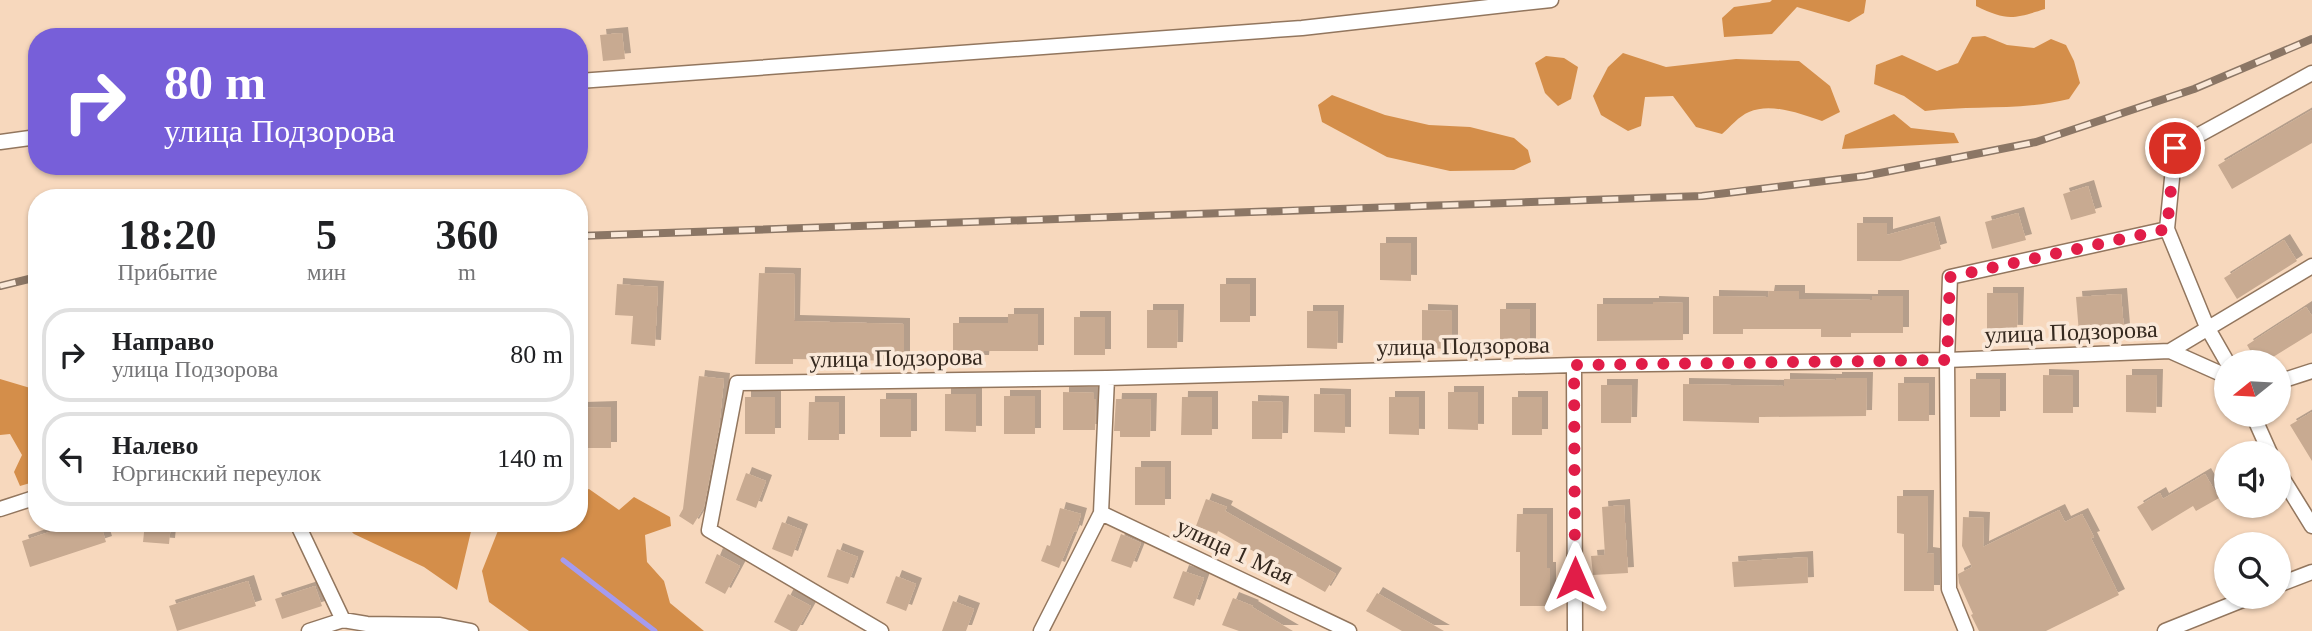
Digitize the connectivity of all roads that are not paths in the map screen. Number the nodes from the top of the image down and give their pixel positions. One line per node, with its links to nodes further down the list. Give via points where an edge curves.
1 (1551, 0): 3 (street, via 1302,28)
2 (2312, 73): 6 (street, via 2175,148)
3 (588, 80)
4 (28, 137): 5 (street)
5 (0, 142)
6 (2167, 229): 8 (street); 11 (street, via 1950,277)
7 (2312, 266): 8 (street)
8 (2207, 327): 9 (street); 10 (street)
9 (2220, 350)
10 (2170, 351): 11 (street, улица Подзорова); 13 (street, улица Подзорова)
11 (1947, 360): 12 (street, улица Подзорова); 34 (street, via 1949,589)
12 (1574, 365): 15 (street, улица Подзорова); 33 (street)
13 (2214, 371)
14 (2312, 371): 16 (street)
15 (1107, 378): 20 (street); 30 (street, улица Подзорова, via 737,383 709,530)
16 (2291, 378)
17 (2291, 492): 21 (street)
18 (28, 500): 19 (street)
19 (0, 509)
20 (1101, 513): 31 (street); 32 (street, улица 1 Мая)
21 (2312, 526)
22 (301, 532): 26 (street)
23 (2312, 572): 24 (street)
24 (2291, 580)
25 (2220, 609): 35 (street)
26 (343, 620): 27 (street); 28 (street)
27 (368, 627): 29 (street, via 440,625)
28 (309, 631)
29 (471, 631)
30 (881, 631)
31 (1041, 631)
32 (1349, 631)
33 (1575, 631)
34 (1966, 631)
35 (2165, 631)

